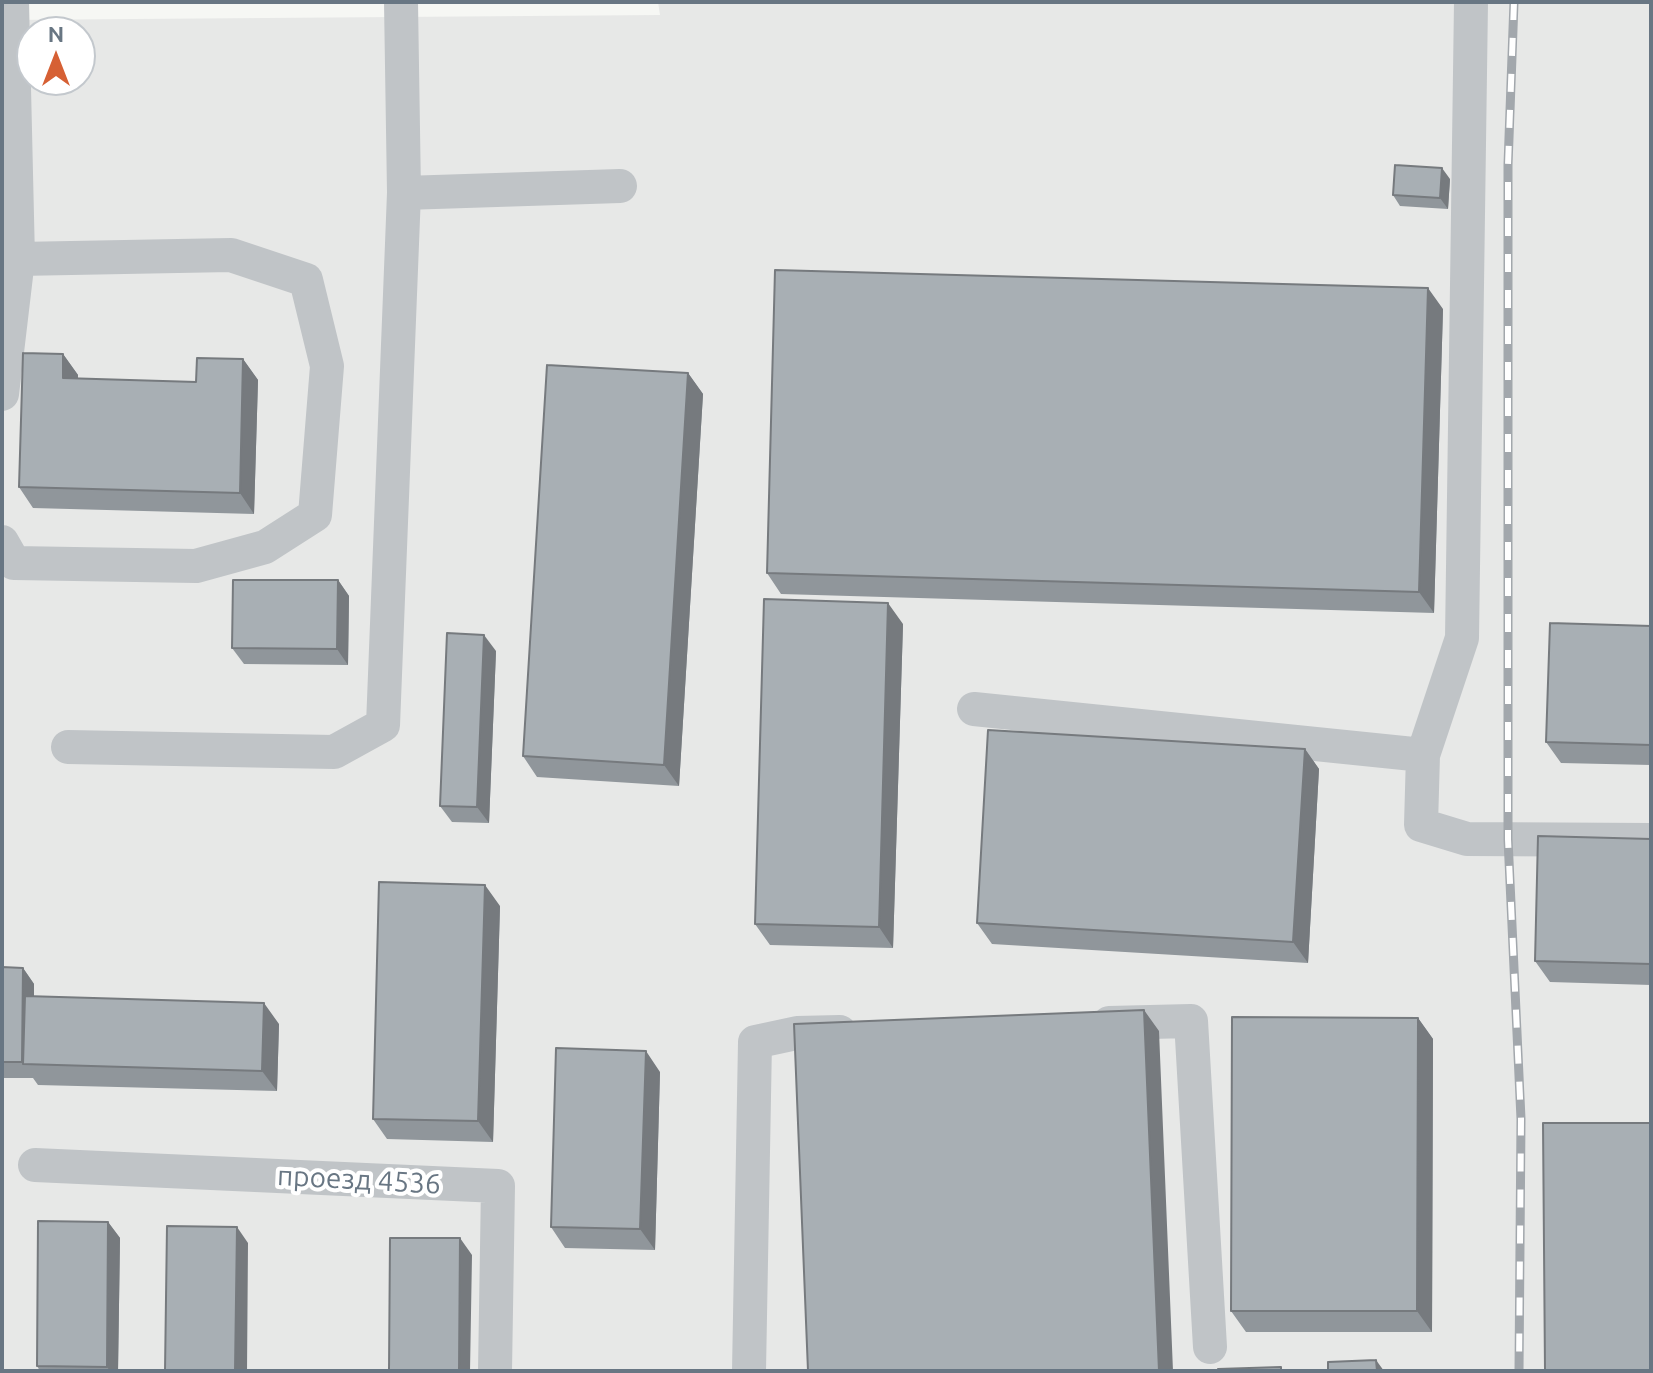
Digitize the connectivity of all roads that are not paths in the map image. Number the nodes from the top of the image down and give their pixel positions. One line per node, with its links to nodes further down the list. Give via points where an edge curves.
1 (12, 2): 6 (lane)
2 (401, 2): 5 (lane)
3 (1471, 2): 11 (lane, via 1462,638)
4 (620, 186): 5 (lane)
5 (404, 193): 10 (lane, via 383,725 334,752)
6 (18, 259): 7 (lane); 8 (lane, via 231,255 306,280 327,366 315,515 265,547 196,566 14,563)
7 (2, 394)
8 (2, 542)
9 (974, 709): 11 (lane)
10 (68, 747)
11 (1423, 755): 12 (lane, via 1421,825 1467,839)
12 (1651, 840)
13 (1080, 1024): 16 (lane, via 1191,1021)
14 (875, 1030): 18 (lane, via 797,1033 755,1042)
15 (35, 1165): 17 (lane, проезд 4536, via 498,1186)
16 (1210, 1347)
17 (495, 1371)
18 (749, 1371)

